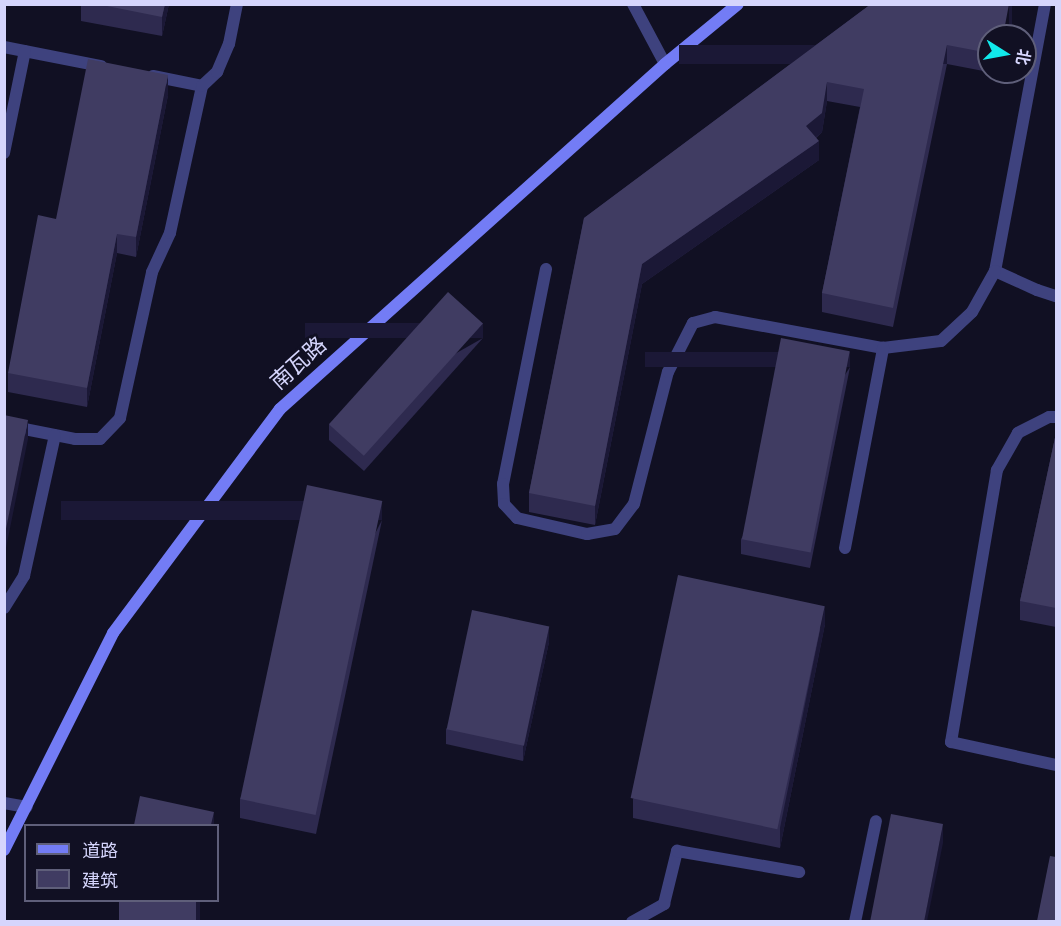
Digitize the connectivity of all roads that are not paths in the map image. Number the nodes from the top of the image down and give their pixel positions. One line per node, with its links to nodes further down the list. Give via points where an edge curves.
1 (237, 4): 10 (street, via 229,44 217,72)
2 (633, 4): 7 (street)
3 (738, 4): 7 (street, 南瓦路)
4 (1045, 4): 13 (street)
5 (4, 47): 6 (street)
6 (25, 51): 8 (street); 11 (street)
7 (665, 64): 23 (street, 南瓦路, via 280,409 114,633)
8 (114, 69)
9 (136, 73): 10 (street)
10 (202, 86): 18 (street, via 170,233 152,272 120,418 100,439)
11 (4, 153)
12 (546, 269): 15 (street, via 503,484 504,504 517,518 587,534 615,529 634,504 668,372 693,323 715,316)
13 (996, 271): 14 (street); 15 (street, via 972,312 941,341)
14 (1056, 296)
15 (883, 348): 19 (street)
16 (1056, 417): 21 (street, via 1018,433 997,470 951,742)
17 (4, 424): 18 (street)
18 (55, 435): 20 (street, via 24,576)
19 (845, 548)
20 (4, 608)
21 (1056, 765)
22 (4, 803): 23 (street)
23 (27, 807): 25 (street, 南瓦路)
24 (876, 821): 28 (street)
25 (4, 850)
26 (799, 872): 27 (street, via 677,850 664,904)
27 (632, 921)
28 (855, 921)

